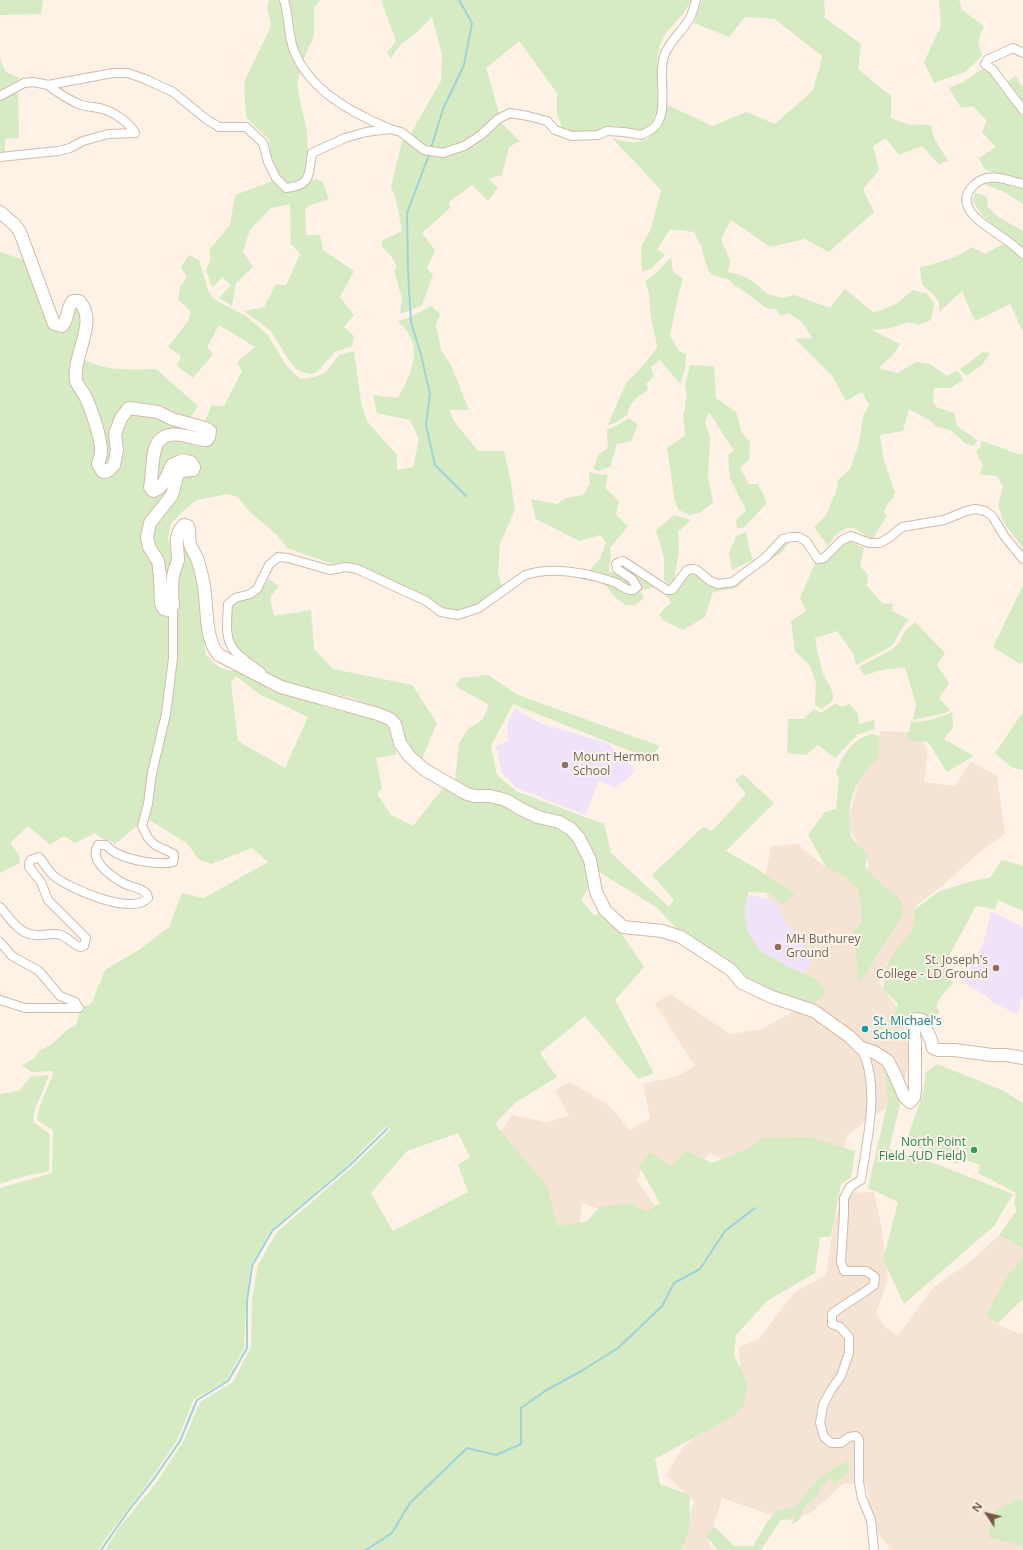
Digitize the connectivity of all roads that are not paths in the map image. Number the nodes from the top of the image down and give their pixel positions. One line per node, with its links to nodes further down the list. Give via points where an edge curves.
1 (284, 0): 7 (street, via 293,49 305,70 321,89 341,105)
2 (696, 0): 7 (street, via 690,17 663,58 660,117 653,129 641,135 607,130 598,135 572,136 555,130 546,121 510,113 498,119 464,146 443,153 424,150 401,132)
3 (1023, 53): 6 (street, via 1013,48 987,60 985,64)
4 (48, 85): 5 (street, via 24,83); 7 (street, via 113,73 128,73 145,79 173,92 219,127 246,127 263,143 276,178 286,188 298,187 310,175 312,153 345,138); 8 (street, via 82,105 116,115 132,127 135,133 108,134 58,151)
5 (0, 96)
6 (1023, 110)
7 (390, 129)
8 (0, 157)
9 (1023, 184): 11 (street, via 991,177 980,180 968,193 966,200 975,218)
10 (0, 212): 13 (main road, via 20,232 54,324 62,326 66,322 69,305 74,301 79,301 83,305 87,315 76,368 76,382 95,422 101,451 98,464 102,472 108,471 114,464 117,450 115,434 121,418 129,408 158,412 210,431 207,440 168,434 157,442 153,452 150,487 153,491 159,489 172,465 184,460 191,462 194,467 193,470 178,473 172,495 150,523 147,537 149,547 158,561 161,603 164,609 169,610)
11 (1023, 254)
12 (1023, 559): 14 (street, via 992,516 975,509 944,520 902,527 880,543 869,543 851,536 842,540 824,558 818,558 806,541 791,536 783,539 766,558 732,582 718,584 693,569 687,570 672,590 667,590 623,560 616,564 617,569 635,582 637,587 633,590 603,578 551,570 533,573 526,575 479,608 458,615 441,612 426,601 357,569 346,567 330,570 288,558 278,558 268,565 257,589 235,598 228,604 227,628 228,641 235,652)
13 (173, 606): 14 (main road, via 171,590 178,562 176,538 184,525 190,530 190,543 201,573 214,650); 15 (street, via 173,658 166,714 142,826 155,846 174,854 173,862 167,864 142,861 123,856 106,845 98,845 95,854 100,864 124,883 148,894 144,902 130,905 102,899 75,888 54,876 38,857 31,860 29,866 41,882 48,900 86,938 84,946 80,947 60,935 36,935 20,930)
14 (281, 687): 18 (main road, via 390,719 395,724 404,750 425,770 467,794 506,800 532,814 559,822 571,829 579,838 590,860 596,892 605,910 623,927 662,931 681,937 731,970 742,983 814,1011)
15 (0, 908)
16 (0, 942): 17 (street, via 12,956 39,970 60,996 75,1002 79,1008 25,1008)
17 (0, 1000)
18 (861, 1048): 19 (main road, via 874,1052 888,1061 904,1096 910,1102 915,1090 913,1023 916,1019 922,1020 933,1048 938,1050); 20 (street, via 866,1057 870,1084 871,1116 861,1180 850,1187 844,1198 840,1262 844,1271 866,1271 875,1277 874,1285 832,1314 832,1324 840,1327 849,1337 849,1353 841,1376 824,1405 820,1422 824,1437 831,1443 841,1443 856,1436 859,1440 859,1482 871,1520)
19 (1023, 1058)
20 (874, 1550)

